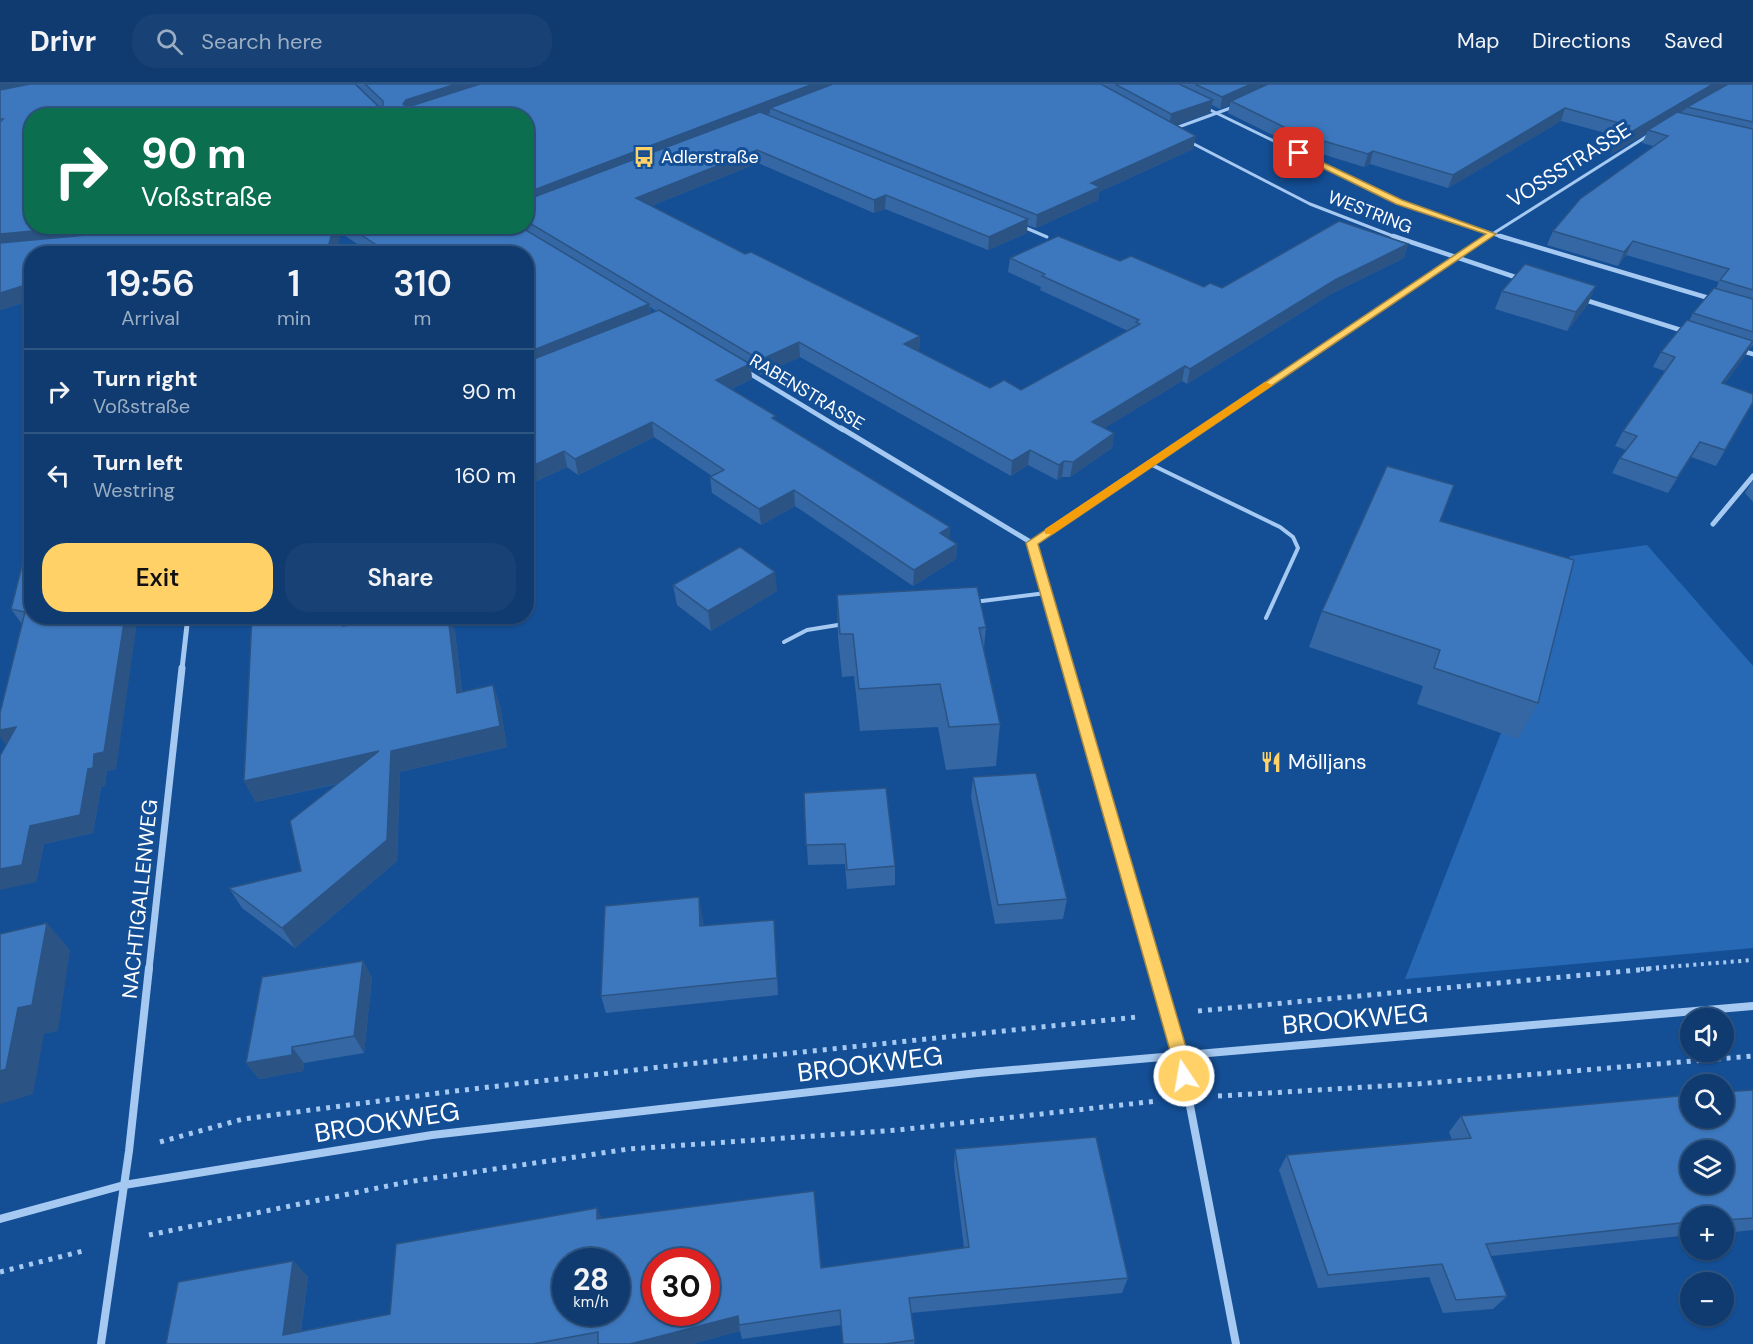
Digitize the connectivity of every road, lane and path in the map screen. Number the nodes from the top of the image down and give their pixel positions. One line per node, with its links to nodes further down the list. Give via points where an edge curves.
1 (1199, 104): 3 (street, WESTRING)
2 (1240, 104): 3 (street)
3 (1218, 114): 6 (street, WESTRING, via 1399,202); 8 (street, WESTRING, via 1168,131 1310,204)
4 (1660, 127): 6 (street, VOSSSTRASSE)
5 (1014, 223): 7 (street)
6 (1492, 234): 8 (street, VOSSSTRASSE); 11 (street, WESTRING)
7 (1047, 237)
8 (1457, 258): 9 (street, WESTRING); 16 (street, VOSSSTRASSE)
9 (1525, 280)
10 (1571, 295): 12 (street)
11 (1719, 301)
12 (1696, 335)
13 (1730, 346): 14 (street)
14 (1753, 354)
15 (741, 368): 19 (street, RABENSTRASSE)
16 (1150, 464): 19 (street, VOSSSTRASSE); 22 (lane, via 1293,537 1298,548)
17 (1753, 476): 18 (street)
18 (1713, 524)
19 (1032, 543): 20 (street)
20 (1046, 592): 21 (lane); 28 (street)
21 (964, 604)
22 (1266, 618)
23 (852, 622): 25 (lane, via 807,630)
24 (187, 624): 32 (street, NACHTIGALLENWEG)
25 (784, 642)
26 (1753, 960): 28 (path)
27 (1753, 1006): 29 (street, BROOKWEG)
28 (1168, 1014): 29 (street); 32 (path, via 669,1066 255,1117)
29 (1180, 1054): 31 (street); 33 (street, BROOKWEG, via 978,1073 432,1136)
30 (1753, 1056): 31 (path, via 1417,1084)
31 (1188, 1098): 35 (path, via 898,1130 629,1149 407,1182); 38 (street)
32 (129, 1151): 33 (street, NACHTIGALLENWEG)
33 (124, 1185): 34 (street, BROOKWEG); 35 (street, NACHTIGALLENWEG)
34 (0, 1219)
35 (116, 1242): 36 (path); 37 (street, NACHTIGALLENWEG)
36 (0, 1272)
37 (101, 1344)
38 (1236, 1344)

